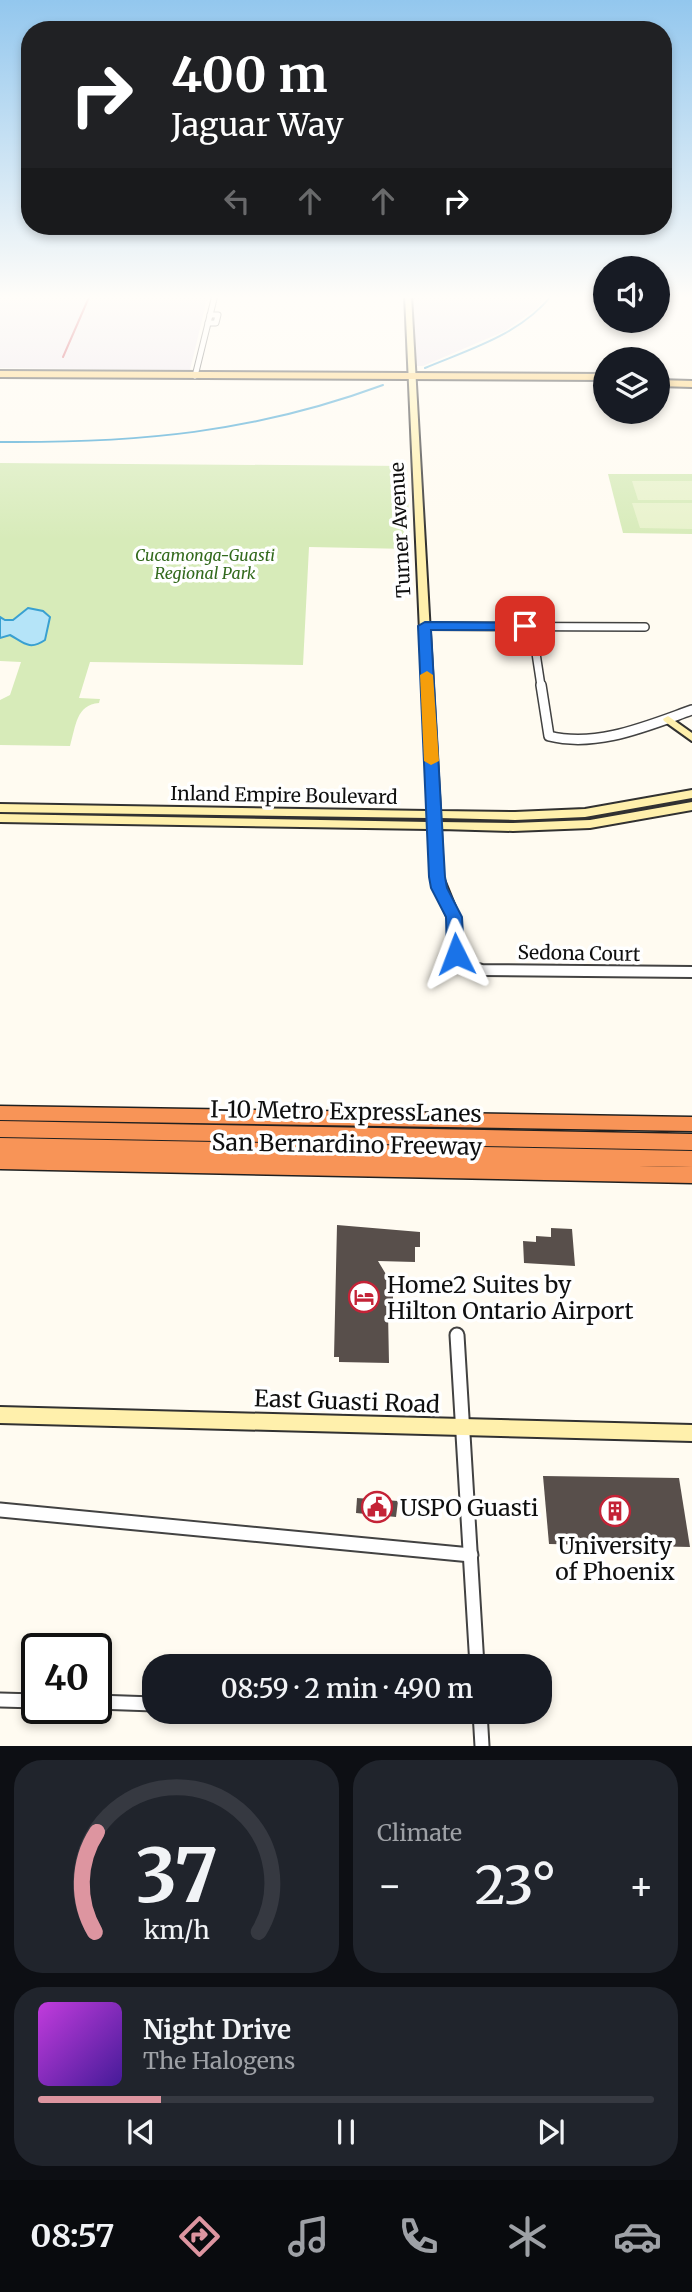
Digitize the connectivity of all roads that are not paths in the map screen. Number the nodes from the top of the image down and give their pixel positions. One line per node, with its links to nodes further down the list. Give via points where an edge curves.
1 (247, 376): 5 (main road)
2 (417, 376): 5 (main road)
3 (558, 376): 4 (main road)
4 (593, 377)
5 (411, 378): 8 (main road); 11 (main road, Turner Avenue)
6 (670, 378): 7 (main road)
7 (692, 378)
8 (593, 383)
9 (670, 383): 10 (main road)
10 (692, 384)
11 (425, 626): 12 (street); 21 (main road, Turner Avenue)
12 (532, 626): 13 (street); 15 (street, via 549,736 570,740 603,736)
13 (645, 627)
14 (692, 710): 15 (street)
15 (668, 719): 16 (main road)
16 (692, 738)
17 (692, 794): 21 (main road, Inland Empire Boulevard, via 585,813)
18 (692, 806): 21 (main road, Inland Empire Boulevard, via 590,824 513,827)
19 (0, 808): 21 (main road, Inland Empire Boulevard)
20 (0, 818): 21 (main road, Inland Empire Boulevard)
21 (434, 821): 22 (main road, Turner Avenue, via 439,888 454,917 456,954)
22 (467, 966): 23 (street, Sedona Court, via 482,970)
23 (692, 972)
24 (0, 1113): 25 (highway, San Bernardino Freeway)
25 (692, 1124)
26 (0, 1129): 27 (highway, I-10 Metro ExpressLanes)
27 (692, 1142)
28 (0, 1146): 29 (highway, I-10 Metro ExpressLanes)
29 (692, 1159)
30 (0, 1161): 31 (highway, San Bernardino Freeway)
31 (692, 1175)
32 (457, 1335): 34 (street)
33 (0, 1415): 34 (main road, East Guasti Road)
34 (463, 1428): 35 (main road, East Guasti Road); 37 (street)
35 (692, 1433)
36 (0, 1510): 37 (street)
37 (471, 1555): 38 (street)
38 (476, 1654)
39 (0, 1699): 40 (street)
40 (21, 1700)
41 (112, 1703): 42 (street)
42 (142, 1704)
43 (481, 1724): 44 (street)
44 (482, 1746)

